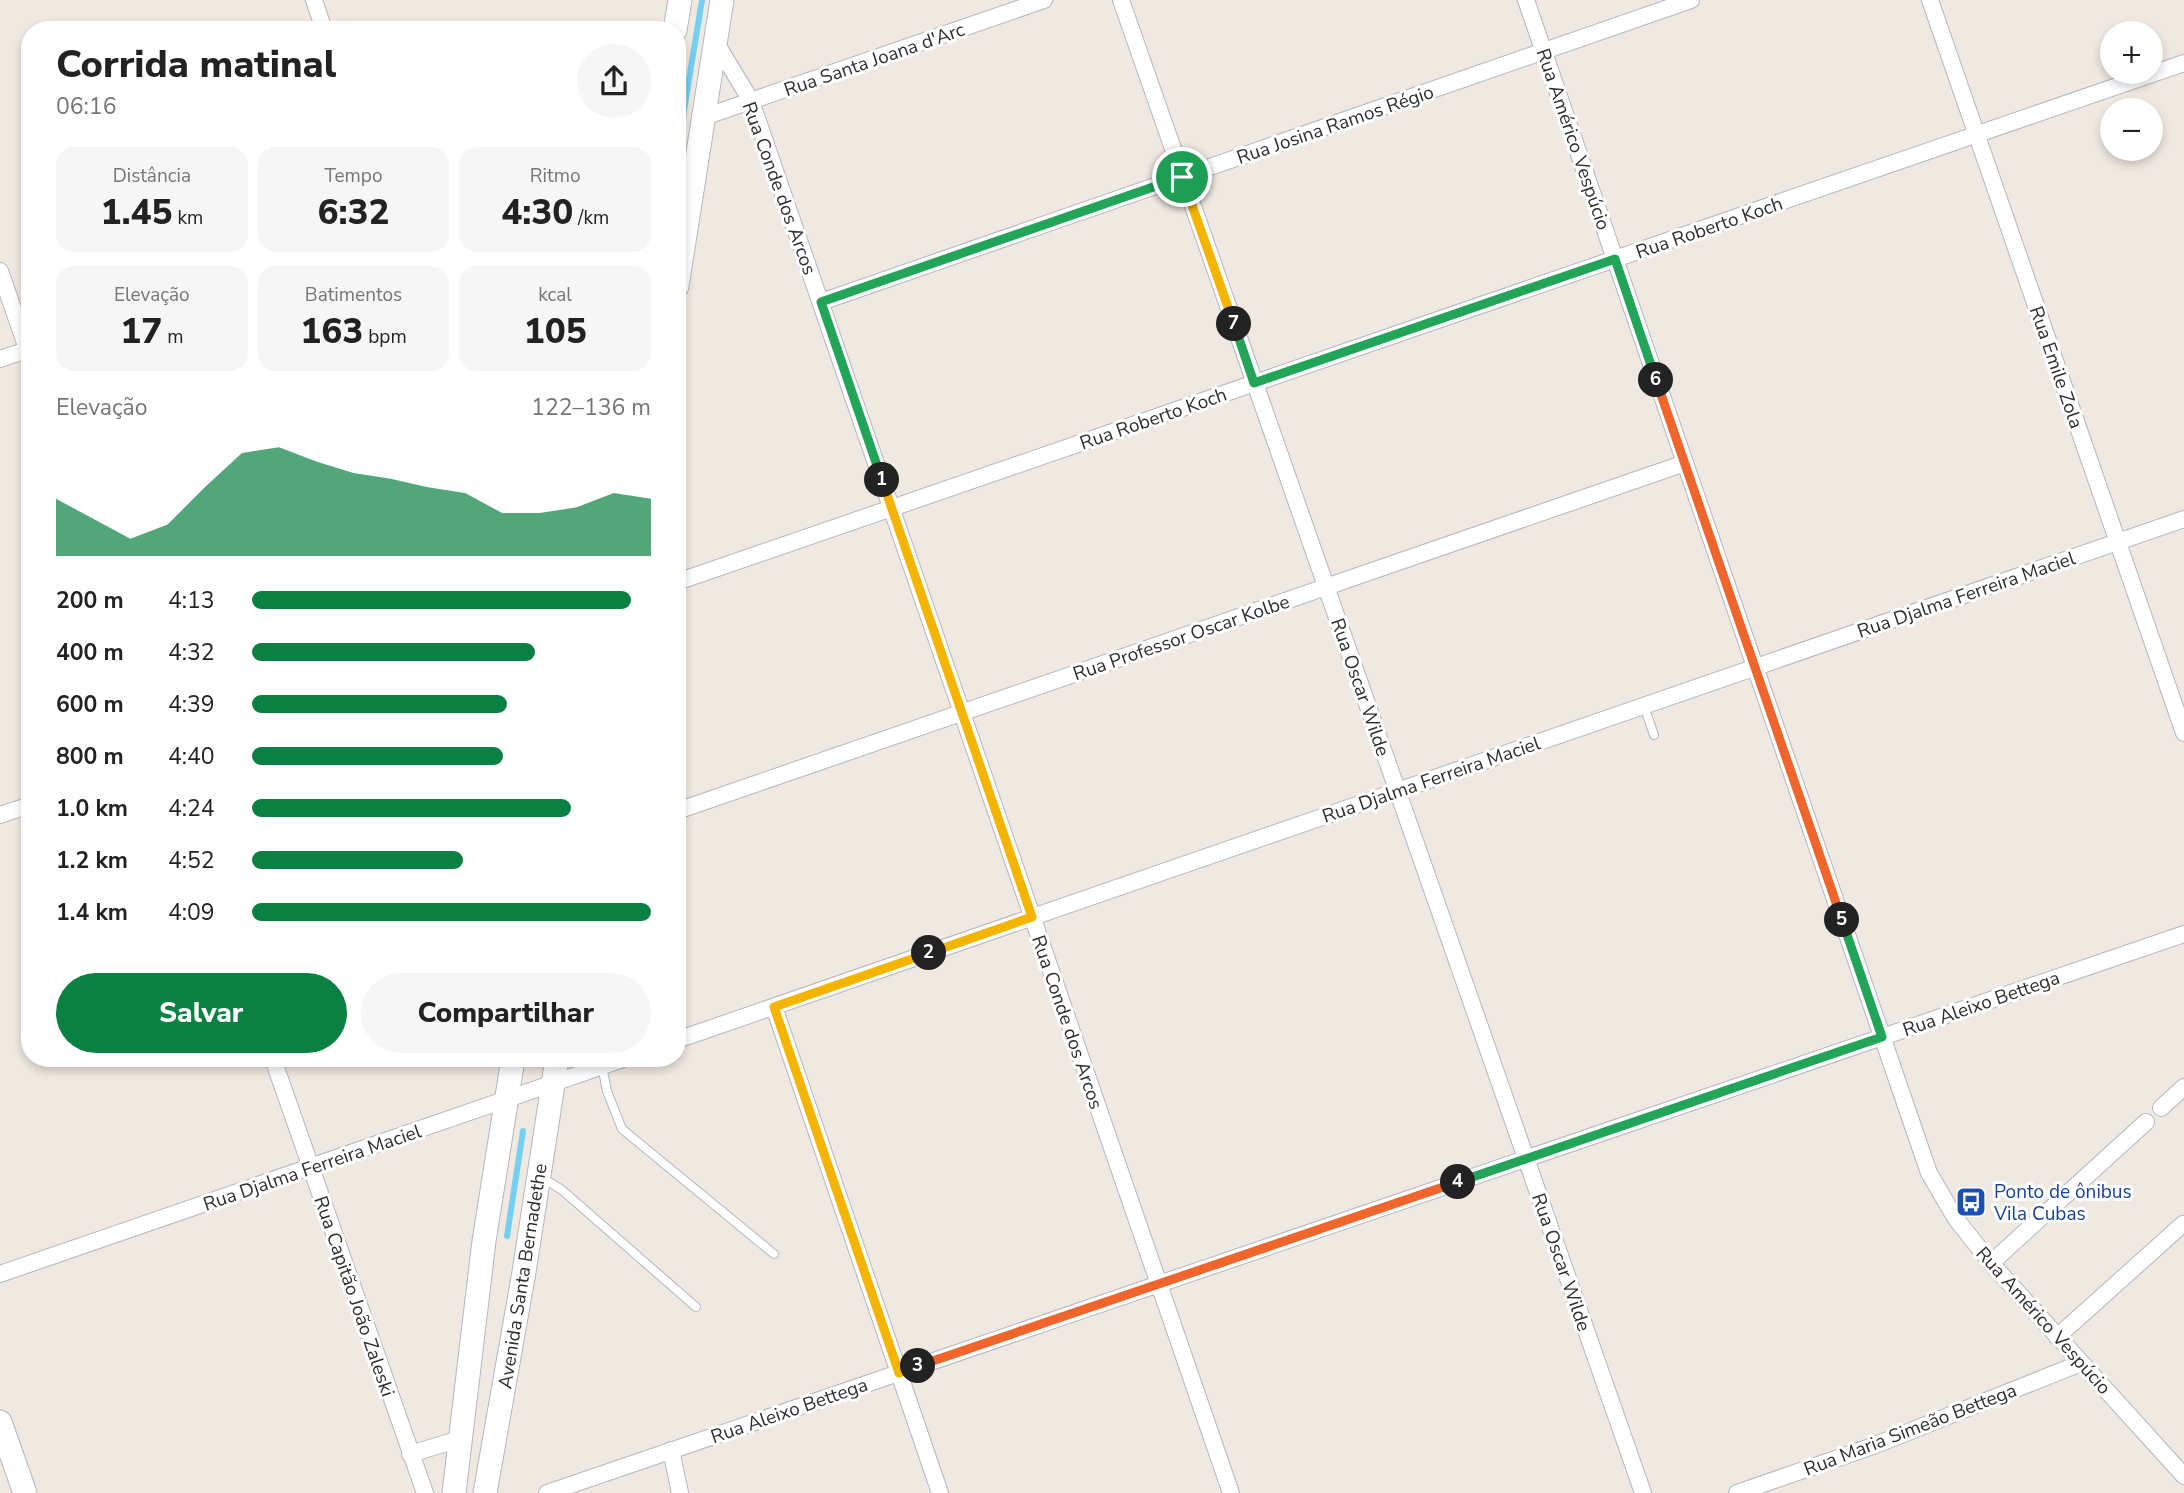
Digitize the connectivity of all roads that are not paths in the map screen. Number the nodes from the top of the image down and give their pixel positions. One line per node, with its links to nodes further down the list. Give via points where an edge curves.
1 (314, 0): 9 (street)
2 (680, 0): 10 (main road)
3 (722, 0): 11 (main road)
4 (1044, 0): 14 (street, Rua Santa Joana d'Arc)
5 (1121, 0): 17 (street, Rua Oscar Wilde)
6 (1526, 0): 12 (street, Rua Américo Vespúcio)
7 (1691, 0): 12 (street, Rua Josina Ramos Régio)
8 (1930, 0): 16 (street, Rua Emile Zola)
9 (321, 21)
10 (676, 21)
11 (715, 41): 14 (street, Rua Conde dos Arcos); 15 (main road)
12 (1544, 51): 17 (street, Rua Josina Ramos Régio); 19 (street, Rua Américo Vespúcio)
13 (2184, 63): 16 (street, Rua Roberto Koch)
14 (751, 101): 15 (street, Rua Santa Joana d'Arc); 21 (street, Rua Conde dos Arcos)
15 (704, 117): 18 (main road)
16 (1976, 134): 19 (street, Rua Roberto Koch); 29 (street, Rua Emile Zola)
17 (1182, 177): 21 (street, Rua Josina Ramos Régio); 25 (street, Rua Oscar Wilde)
18 (686, 230)
19 (1615, 259): 25 (street, Rua Roberto Koch); 26 (street, Rua Américo Vespúcio)
20 (0, 271): 22 (street)
21 (821, 302): 27 (street, Rua Conde dos Arcos)
22 (21, 330)
23 (21, 354): 24 (street)
24 (0, 359)
25 (1254, 383): 27 (street, Rua Roberto Koch); 31 (street, Rua Oscar Wilde)
26 (1685, 463): 31 (street, Rua Professor Oscar Kolbe); 32 (street, Rua Américo Vespúcio)
27 (891, 508): 30 (street, Rua Roberto Koch); 34 (street, Rua Conde dos Arcos)
28 (2184, 519): 29 (street, Rua Djalma Ferreira Maciel)
29 (2118, 542): 32 (street, Rua Djalma Ferreira Maciel); 35 (street, Rua Emile Zola)
30 (686, 579)
31 (1326, 587): 34 (street, Rua Professor Oscar Kolbe); 37 (street, Rua Oscar Wilde)
32 (1755, 667): 33 (street, Rua Djalma Ferreira Maciel); 45 (street, Rua Américo Vespúcio)
33 (1644, 706): 36 (lane); 37 (street, Rua Djalma Ferreira Maciel)
34 (962, 713): 39 (street, Rua Professor Oscar Kolbe); 41 (street, Rua Conde dos Arcos)
35 (2184, 733)
36 (1654, 735)
37 (1397, 791): 41 (street, Rua Djalma Ferreira Maciel); 56 (street, Rua Oscar Wilde)
38 (21, 808): 40 (street)
39 (686, 808)
40 (0, 815)
41 (1032, 917): 43 (street, Rua Djalma Ferreira Maciel); 63 (street, Rua Conde dos Arcos)
42 (2184, 934): 45 (street, Rua Aleixo Bettega)
43 (774, 1007): 44 (street, Rua Djalma Ferreira Maciel); 67 (street)
44 (686, 1037)
45 (1882, 1037): 56 (street, Rua Aleixo Bettega); 61 (street, Rua Américo Vespúcio, via 1929,1173 1955,1219)
46 (276, 1067): 57 (street, Rua Capitão João Zaleski)
47 (512, 1067): 53 (main road, Avenida Santa Bernadethe)
48 (556, 1067): 51 (main road, Avenida Santa Bernadethe)
49 (599, 1067): 51 (street, Rua Djalma Ferreira Maciel)
50 (602, 1067): 60 (lane, via 622,1129)
51 (553, 1083): 53 (street, Rua Djalma Ferreira Maciel); 58 (main road, Avenida Santa Bernadethe)
52 (2184, 1087): 54 (street)
53 (507, 1099): 57 (street, Rua Djalma Ferreira Maciel); 69 (main road, Avenida Santa Bernadethe)
54 (2161, 1108)
55 (2146, 1122): 61 (street)
56 (1526, 1159): 63 (street, Rua Aleixo Bettega); 81 (street, Rua Oscar Wilde)
57 (310, 1167): 62 (street, Rua Djalma Ferreira Maciel); 71 (street, Rua Capitão João Zaleski)
58 (539, 1175): 64 (lane); 76 (main road, Avenida Santa Bernadethe)
59 (2184, 1226): 65 (street)
60 (774, 1254)
61 (1991, 1263): 65 (street, Rua Américo Vespúcio)
62 (0, 1274)
63 (1159, 1284): 67 (street, Rua Aleixo Bettega); 80 (street, Rua Conde dos Arcos)
64 (696, 1307)
65 (2057, 1336): 66 (street, Rua Américo Vespúcio)
66 (2081, 1363): 72 (street, Rua Américo Vespúcio); 82 (street, Rua Maria Simeão Bettega, via 1873,1446)
67 (899, 1373): 70 (street, Rua Aleixo Bettega); 79 (street)
68 (0, 1422): 73 (main road)
69 (460, 1439): 71 (street); 75 (main road, Avenida Santa Bernadethe)
70 (671, 1450): 77 (street, Rua Aleixo Bettega); 78 (street)
71 (410, 1454): 74 (street, Rua Capitão João Zaleski)
72 (2182, 1470)
73 (25, 1493)
74 (425, 1493)
75 (454, 1493)
76 (485, 1493)
77 (547, 1493)
78 (680, 1493)
79 (940, 1493)
80 (1231, 1493)
81 (1643, 1493)
82 (1737, 1493)

